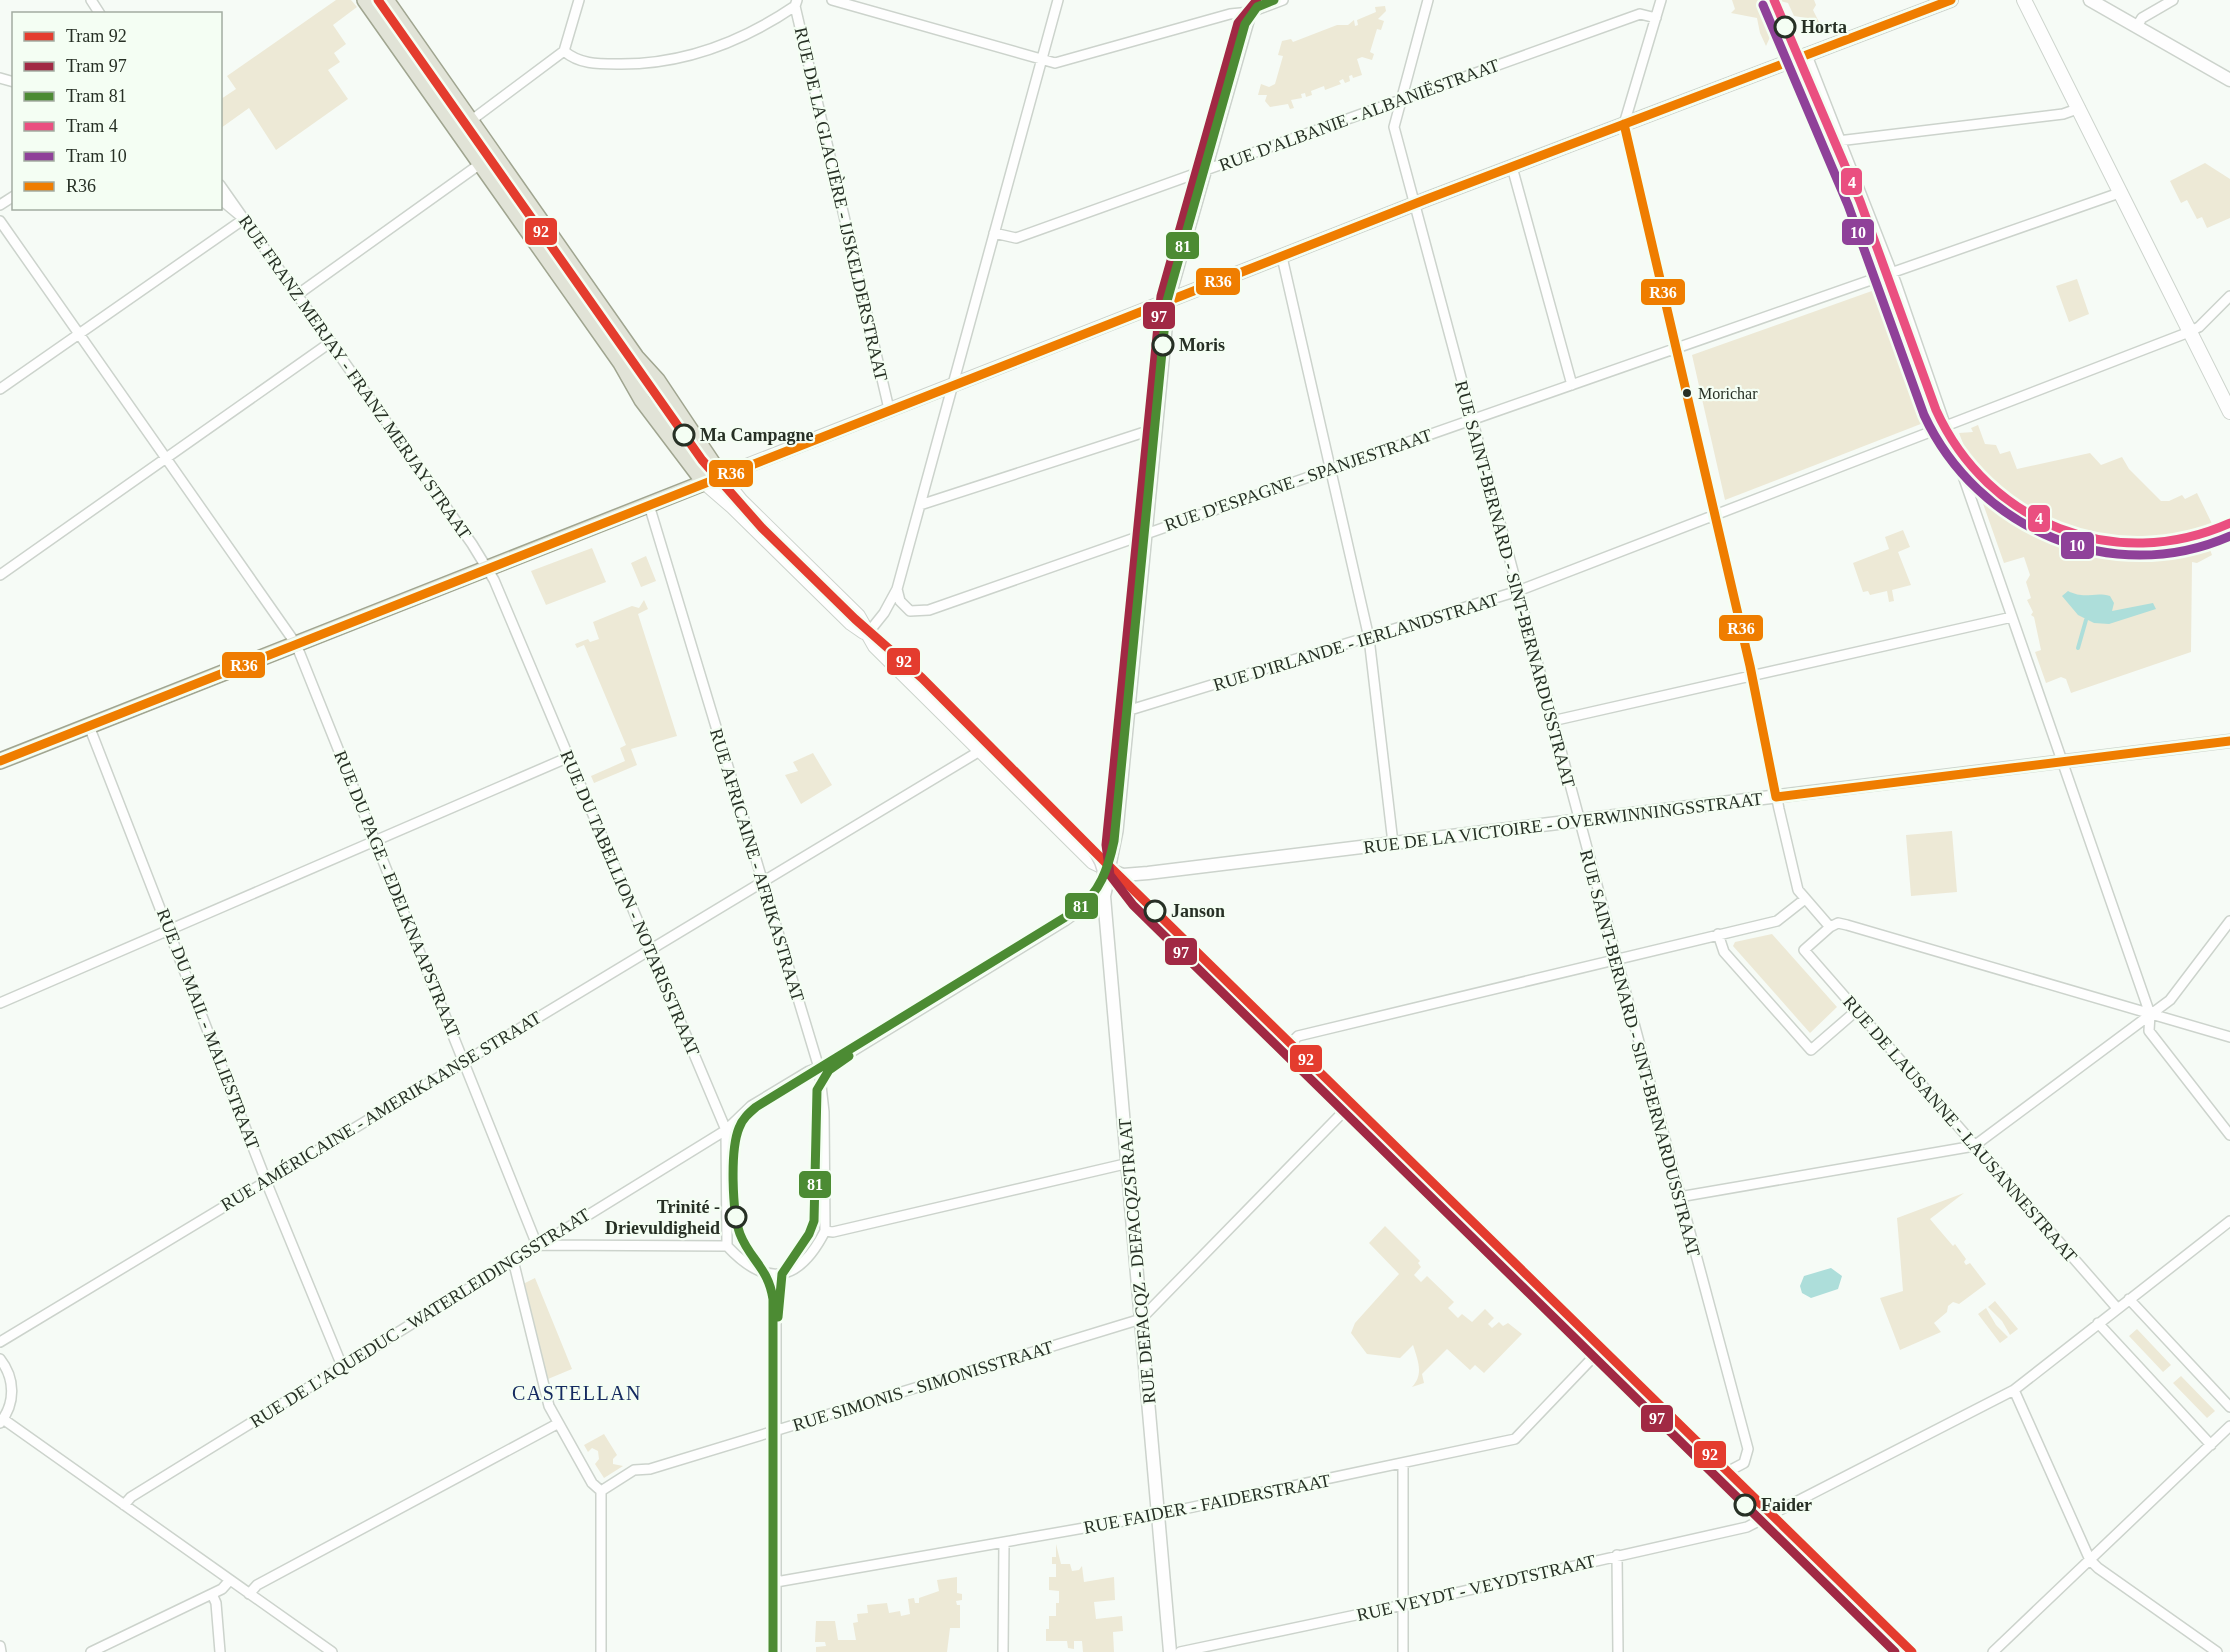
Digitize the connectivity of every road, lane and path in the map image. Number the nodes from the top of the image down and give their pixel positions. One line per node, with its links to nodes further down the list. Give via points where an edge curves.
1 (365, 0): 26 (main road)
2 (386, 0): 24 (main road)
3 (579, 0): 18 (street)
4 (832, 0): 20 (street)
5 (1059, 0): 20 (street)
6 (1255, 0): 15 (street)
7 (1283, 0): 15 (street)
8 (1428, 0): 22 (street, RUE SAINT-BERNARD - SINT-BERNARDUSSTRAAT)
9 (1661, 0): 16 (street)
10 (1951, 0): 19 (main road)
11 (2024, 0): 23 (main road)
12 (2090, 0): 17 (street)
13 (2173, 0): 17 (street, via 2142,18)
14 (796, 3): 18 (street, via 758,30 679,59 606,64 579,62); 51 (street, RUE DE LA GLACIÈRE - IJSKELDERSTRAAT)
15 (1251, 12): 20 (street, via 1230,14 1064,61); 31 (street)
16 (1656, 18): 22 (street, RUE D'ALBANIE - ALBANIËSTRAAT, via 1640,14); 25 (street)
17 (2137, 26): 21 (street)
18 (564, 51): 24 (street)
19 (1806, 53): 25 (main road); 27 (street)
20 (1042, 59): 38 (street)
21 (2230, 81)
22 (1400, 101): 31 (street, RUE D'ALBANIE - ALBANIËSTRAAT); 35 (street, RUE SAINT-BERNARD - SINT-BERNARDUSSTRAAT, via 1394,127)
23 (2080, 108): 27 (street, via 2063,114); 33 (main road)
24 (471, 121): 26 (street); 28 (main road)
25 (1624, 124): 30 (main road); 47 (street)
26 (457, 132): 29 (main road)
27 (1838, 141): 40 (street)
28 (494, 154): 29 (street); 58 (main road, via 636,357 657,380)
29 (480, 163): 41 (street); 59 (main road, via 621,363 642,400)
30 (1512, 167): 35 (main road); 48 (street)
31 (1205, 171): 38 (street, RUE D'ALBANIE - ALBANIËSTRAAT, via 1016,238); 43 (street)
32 (222, 188): 36 (street, RUE FRANZ MERJAY - FRANZ MERJAYSTRAAT)
33 (2122, 192): 40 (street, RUE D'ESPAGNE - SPANJESTRAAT); 44 (main road)
34 (222, 201): 36 (street)
35 (1413, 204): 39 (main road); 53 (street, RUE SAINT-BERNARD - SINT-BERNARDUSSTRAAT)
36 (244, 219): 41 (street, RUE FRANZ MERJAY - FRANZ MERJAYSTRAAT); 45 (street)
37 (0, 221): 45 (street, RUE DU PAGE - EDELKNAAPSTRAAT)
38 (994, 233): 49 (street)
39 (1282, 256): 43 (main road); 57 (street)
40 (1892, 272): 47 (street, RUE D'ESPAGNE - SPANJESTRAAT); 54 (street)
41 (297, 295): 46 (street, RUE FRANZ MERJAY - FRANZ MERJAYSTRAAT)
42 (2230, 296): 44 (street, RUE D'IRLANDE - IERLANDSTRAAT)
43 (1170, 299): 49 (main road); 55 (street)
44 (2191, 331): 52 (main road); 54 (street, RUE D'IRLANDE - IERLANDSTRAAT)
45 (79, 334): 50 (street); 56 (street, RUE DU PAGE - EDELKNAAPSTRAAT)
46 (331, 342): 56 (street); 64 (street, RUE FRANZ MERJAY - FRANZ MERJAYSTRAAT)
47 (1677, 348): 48 (street, RUE D'ESPAGNE - SPANJESTRAAT); 62 (street)
48 (1572, 385): 53 (street, RUE D'ESPAGNE - SPANJESTRAAT)
49 (951, 386): 51 (main road); 61 (street)
50 (0, 389)
51 (889, 409): 58 (main road)
52 (2230, 412)
53 (1472, 419): 57 (street, RUE D'ESPAGNE - SPANJESTRAAT); 67 (street, RUE SAINT-BERNARD - SINT-BERNARDUSSTRAAT)
54 (1946, 426): 62 (street, RUE D'IRLANDE - IERLANDSTRAAT); 68 (street)
55 (1157, 428): 61 (street); 63 (street)
56 (166, 458): 65 (street); 71 (street, RUE DU PAGE - EDELKNAAPSTRAAT)
57 (1331, 469): 63 (street, RUE D'ESPAGNE - SPANJESTRAAT); 70 (street)
58 (721, 476): 59 (main road); 69 (main road, via 741,501 858,616)
59 (704, 482): 60 (main road); 69 (main road, via 851,623)
60 (649, 505): 64 (main road); 86 (street, RUE AFRICAINE - AFRIKASTRAAT)
61 (920, 505): 66 (street)
62 (1714, 516): 67 (street, RUE D'IRLANDE - IERLANDSTRAAT); 72 (street)
63 (1147, 534): 66 (street, RUE D'ESPAGNE - SPANJESTRAAT, via 919,613 904,606); 73 (street)
64 (487, 569): 71 (main road); 78 (street, RUE DU TABELLION - NOTARISSTRAAT)
65 (0, 575)
66 (897, 589): 69 (street)
67 (1518, 591): 70 (street, RUE D'IRLANDE - IERLANDSTRAAT); 74 (street, RUE SAINT-BERNARD - SINT-BERNARDUSSTRAAT)
68 (2012, 617): 72 (street); 80 (street)
69 (868, 633): 77 (main road)
70 (1369, 638): 73 (street, RUE D'IRLANDE - IERLANDSTRAAT); 84 (street)
71 (296, 644): 75 (main road); 83 (street, RUE DU PAGE - EDELKNAAPSTRAAT)
72 (1751, 676): 74 (street); 81 (street)
73 (1130, 710): 85 (street, via 1118,831)
74 (1552, 722): 82 (street, RUE SAINT-BERNARD - SINT-BERNARDUSSTRAAT)
75 (89, 726): 79 (main road); 91 (street, RUE DU MAIL - MALIESTRAAT)
76 (2230, 741): 80 (street, RUE DE LA VICTOIRE - OVERWINNINGSSTRAAT)
77 (984, 748): 85 (main road); 86 (street, RUE AMÉRICAINE - AMERIKAANSE STRAAT)
78 (569, 757): 83 (street); 93 (street, RUE DU TABELLION - NOTARISSTRAAT)
79 (0, 761)
80 (2062, 761): 81 (street, RUE DE LA VICTOIRE - OVERWINNINGSSTRAAT); 97 (street)
81 (1776, 797): 82 (street, RUE DE LA VICTOIRE - OVERWINNINGSSTRAAT); 88 (street, via 1798,890)
82 (1578, 822): 84 (street, RUE DE LA VICTOIRE - OVERWINNINGSSTRAAT); 94 (street, RUE SAINT-BERNARD - SINT-BERNARDUSSTRAAT)
83 (376, 841): 91 (street); 100 (street, RUE DU PAGE - EDELKNAAPSTRAAT)
84 (1393, 843): 85 (street, RUE DE LA VICTOIRE - OVERWINNINGSSTRAAT, via 1148,873 1123,875)
85 (1110, 870): 87 (street, RUE DEFACQZ - DEFACQZSTRAAT); 99 (main road)
86 (762, 881): 93 (street, RUE AMÉRICAINE - AMERIKAANSE STRAAT); 101 (street, RUE AFRICAINE - AFRIKASTRAAT)
87 (1105, 892): 101 (street, RUE DE L'AQUEDUC - WATERLEIDINGSSTRAAT, via 1065,921 840,1059); 106 (street, RUE DEFACQZ - DEFACQZSTRAAT)
88 (1805, 899): 90 (street); 92 (street, via 1773,921)
89 (2230, 921): 97 (street, via 2170,1000)
90 (1830, 927): 96 (street, RUE DE LAUSANNE - LAUSANNESTRAAT, via 1804,950); 97 (street, via 1838,923 1847,925)
91 (170, 930): 95 (street); 107 (street, RUE DU MAIL - MALIESTRAAT)
92 (1718, 934): 94 (street); 96 (street, via 1724,952 1811,1050)
93 (651, 949): 100 (street, RUE AMÉRICAINE - AMERIKAANSE STRAAT); 103 (street, RUE DU TABELLION - NOTARISSTRAAT)
94 (1615, 959): 99 (street, via 1298,1036); 108 (street, RUE SAINT-BERNARD - SINT-BERNARDUSSTRAAT)
95 (0, 1003)
96 (1856, 1011): 105 (street, RUE DE LAUSANNE - LAUSANNESTRAAT)
97 (2150, 1014): 98 (street); 104 (street, via 2151,1035); 105 (street)
98 (2230, 1037)
99 (1289, 1045): 102 (main road)
100 (463, 1062): 107 (street, RUE AMÉRICAINE - AMERIKAANSE STRAAT); 111 (street, RUE DU PAGE - EDELKNAAPSTRAAT)
101 (819, 1068): 103 (street, RUE DE L'AQUEDUC - WATERLEIDINGSSTRAAT, via 751,1106); 110 (street, RUE AFRICAINE - AFRIKASTRAAT, via 824,1112)
102 (1350, 1106): 117 (street); 120 (main road)
103 (726, 1130): 111 (street, RUE DE L'AQUEDUC - WATERLEIDINGSSTRAAT); 112 (street, RUE DU TABELLION - NOTARISSTRAAT)
104 (2230, 1135)
105 (1974, 1146): 108 (street); 116 (street, RUE DE LAUSANNE - LAUSANNESTRAAT)
106 (1129, 1163): 110 (street); 117 (street, RUE DEFACQZ - DEFACQZSTRAAT)
107 (267, 1180): 119 (street, RUE AMÉRICAINE - AMERIKAANSE STRAAT); 122 (street, RUE DU MAIL - MALIESTRAAT)
108 (1679, 1197): 131 (street, RUE SAINT-BERNARD - SINT-BERNARDUSSTRAAT, via 1748,1449 1744,1463)
109 (2230, 1221): 115 (street, RUE VEYDT - VEYDTSTRAAT)
110 (825, 1231): 114 (street, via 805,1263)
111 (537, 1245): 112 (street); 113 (street, RUE DE L'AQUEDUC - WATERLEIDINGSSTRAAT)
112 (727, 1246): 114 (street, via 754,1271)
113 (513, 1260): 122 (street, RUE DE L'AQUEDUC - WATERLEIDINGSSTRAAT); 126 (street, via 549,1407)
114 (776, 1275): 127 (street)
115 (2129, 1299): 116 (street, RUE VEYDT - VEYDTSTRAAT); 124 (street)
116 (2117, 1308): 118 (street, RUE VEYDT - VEYDTSTRAAT)
117 (1142, 1319): 127 (street, RUE SIMONIS - SIMONISSTRAAT); 134 (street, RUE DEFACQZ - DEFACQZSTRAAT)
118 (2098, 1323): 123 (street, RUE VEYDT - VEYDTSTRAAT); 129 (street)
119 (0, 1341)
120 (1600, 1350): 130 (street, RUE FAIDER - FAIDERSTRAAT, via 1515,1439); 131 (main road)
121 (0, 1359): 125 (street, via 12,1387 9,1407)
122 (342, 1366): 133 (street, RUE DE L'AQUEDUC - WATERLEIDINGSSTRAAT)
123 (2014, 1390): 135 (street, RUE VEYDT - VEYDTSTRAAT); 138 (street)
124 (2230, 1407)
125 (1, 1421): 133 (street)
126 (557, 1424): 132 (street, via 592,1483); 142 (street, via 257,1585)
127 (776, 1430): 132 (street, RUE SIMONIS - SIMONISSTRAAT, via 650,1469 634,1470); 140 (street)
128 (2229, 1430): 129 (street)
129 (2211, 1444): 138 (street)
130 (1403, 1465): 134 (street, RUE FAIDER - FAIDERSTRAAT); 143 (street)
131 (1725, 1473): 135 (main road)
132 (601, 1491): 149 (street)
133 (124, 1505): 139 (street)
134 (1157, 1515): 136 (street, RUE FAIDER - FAIDERSTRAAT); 152 (street, RUE DEFACQZ - DEFACQZSTRAAT)
135 (1769, 1516): 137 (street, RUE VEYDT - VEYDTSTRAAT, via 1747,1527); 156 (main road)
136 (1004, 1543): 140 (street, RUE FAIDER - FAIDERSTRAAT); 151 (street)
137 (1617, 1555): 143 (street, RUE VEYDT - VEYDTSTRAAT); 155 (street)
138 (2090, 1560): 157 (street); 158 (street)
139 (230, 1580): 141 (street); 142 (street)
140 (776, 1582): 150 (street)
141 (212, 1594): 146 (street); 147 (street)
142 (249, 1594): 148 (street)
143 (1402, 1604): 153 (street, RUE VEYDT - VEYDTSTRAAT); 154 (street)
144 (0, 1646): 145 (street)
145 (1, 1652)
146 (91, 1652)
147 (220, 1652)
148 (332, 1652)
149 (601, 1652)
150 (776, 1652)
151 (1003, 1652)
152 (1170, 1652)
153 (1180, 1652)
154 (1403, 1652)
155 (1618, 1652)
156 (1908, 1652)
157 (1994, 1652)
158 (2217, 1652)

